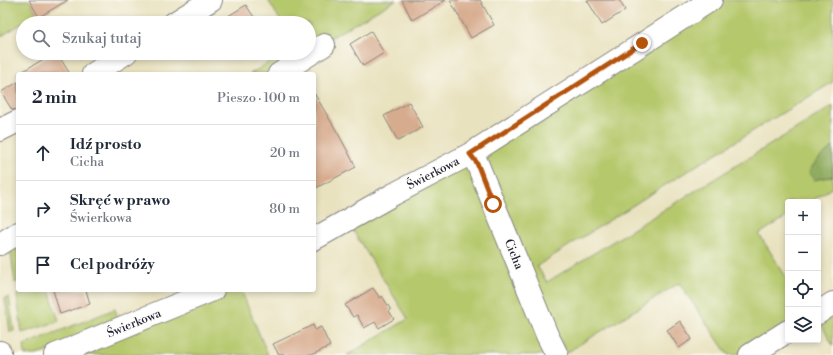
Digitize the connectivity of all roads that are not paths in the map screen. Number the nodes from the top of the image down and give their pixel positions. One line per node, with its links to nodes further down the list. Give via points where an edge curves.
1 (211, 0): 3 (street)
2 (711, 0): 12 (street, Świerkowa)
3 (185, 16)
4 (324, 45): 5 (street)
5 (316, 50)
6 (115, 60): 8 (street)
7 (301, 60): 9 (street)
8 (96, 72)
9 (282, 72)
10 (16, 122): 11 (street)
11 (0, 130)
12 (470, 154): 14 (street, Świerkowa); 21 (street, Cicha, via 477,163)
13 (16, 234): 15 (street)
14 (316, 238)
15 (0, 244)
16 (208, 292): 20 (street, Świerkowa)
17 (833, 303): 18 (street)
18 (821, 311)
19 (785, 333): 22 (street)
20 (55, 355)
21 (557, 355)
22 (750, 355)

